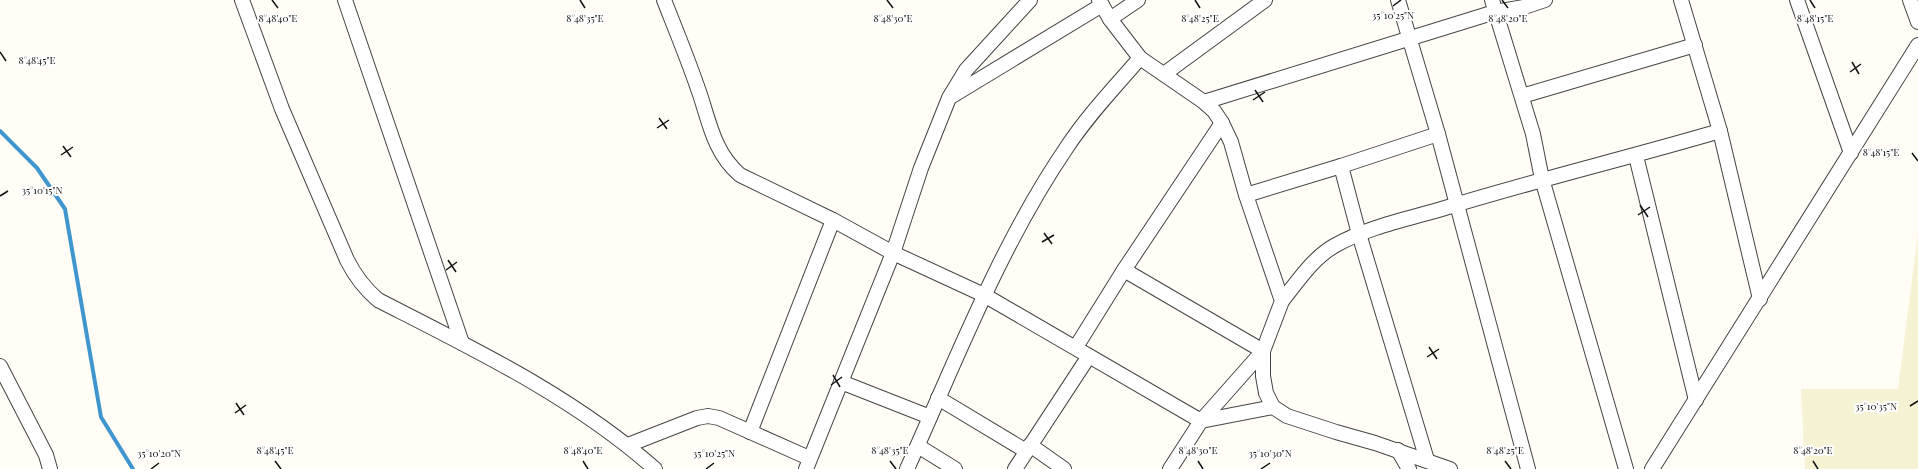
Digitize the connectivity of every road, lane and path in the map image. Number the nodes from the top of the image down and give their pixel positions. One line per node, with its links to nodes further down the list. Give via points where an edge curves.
1 (242, 0): 40 (street, via 282,109 356,276 378,300)
2 (345, 0): 40 (street)
3 (664, 0): 33 (street, via 713,135 728,165 763,187)
4 (1030, 0): 22 (street, via 966,70)
5 (1138, 0): 14 (street)
6 (1265, 0): 20 (street)
7 (1398, 0): 16 (street)
8 (1545, 0): 13 (street, via 1524,7)
9 (1680, 0): 18 (street)
10 (1797, 0): 27 (street)
11 (1910, 0): 15 (street)
12 (1100, 2): 14 (street); 22 (street)
13 (1494, 6): 16 (street); 21 (street)
14 (1110, 19): 19 (street)
15 (1918, 22)
16 (1410, 38): 23 (street); 26 (street)
17 (1918, 45): 27 (street)
18 (1695, 46): 21 (street); 25 (street)
19 (1140, 58): 20 (street); 37 (street, via 1067,146 1027,213)
20 (1164, 74): 23 (street)
21 (1522, 96): 30 (street, via 1539,157)
22 (948, 98): 35 (street, via 921,168)
23 (1204, 102): 24 (street)
24 (1222, 123): 31 (street, via 1231,142); 36 (street)
25 (1720, 131): 28 (street); 38 (street)
26 (1438, 134): 29 (street); 32 (street)
27 (1851, 154): 38 (street)
28 (1636, 156): 30 (street); 47 (street)
29 (1341, 166): 31 (street); 34 (street)
30 (1542, 179): 32 (street); 68 (street)
31 (1246, 195): 39 (street)
32 (1457, 204): 34 (street); 67 (street)
33 (833, 220): 35 (street); 51 (street)
34 (1359, 234): 39 (street, via 1324,253 1312,263); 56 (street)
35 (893, 253): 37 (street); 45 (street)
36 (1124, 270): 41 (street); 42 (street)
37 (984, 296): 41 (street); 46 (street)
38 (1760, 299): 47 (street)
39 (1282, 301): 42 (street)
40 (462, 343): 52 (street, via 571,406)
41 (1076, 348): 43 (street)
42 (1263, 351): 48 (street, via 1266,394); 50 (street)
43 (1089, 356): 50 (street); 54 (street)
44 (0, 366): 58 (street, via 46,455)
45 (841, 382): 49 (street); 57 (street)
46 (938, 398): 49 (street); 54 (street)
47 (1696, 400): 69 (street)
48 (1273, 406): 50 (street); 55 (street, via 1287,416)
49 (930, 417): 53 (street)
50 (1201, 421): 64 (street)
51 (750, 432): 52 (street, via 719,418 708,416); 57 (street)
52 (628, 445): 59 (street)
53 (918, 446): 60 (street); 61 (street)
54 (1028, 448): 62 (street); 63 (street)
55 (1398, 450): 56 (street); 65 (street)
56 (1427, 460): 66 (street)
57 (809, 465)
58 (50, 469)
59 (655, 469)
60 (908, 469)
61 (955, 469)
62 (1015, 469)
63 (1064, 469)
64 (1170, 469)
65 (1409, 469)
66 (1450, 469)
67 (1528, 469)
68 (1626, 469)
69 (1652, 469)

